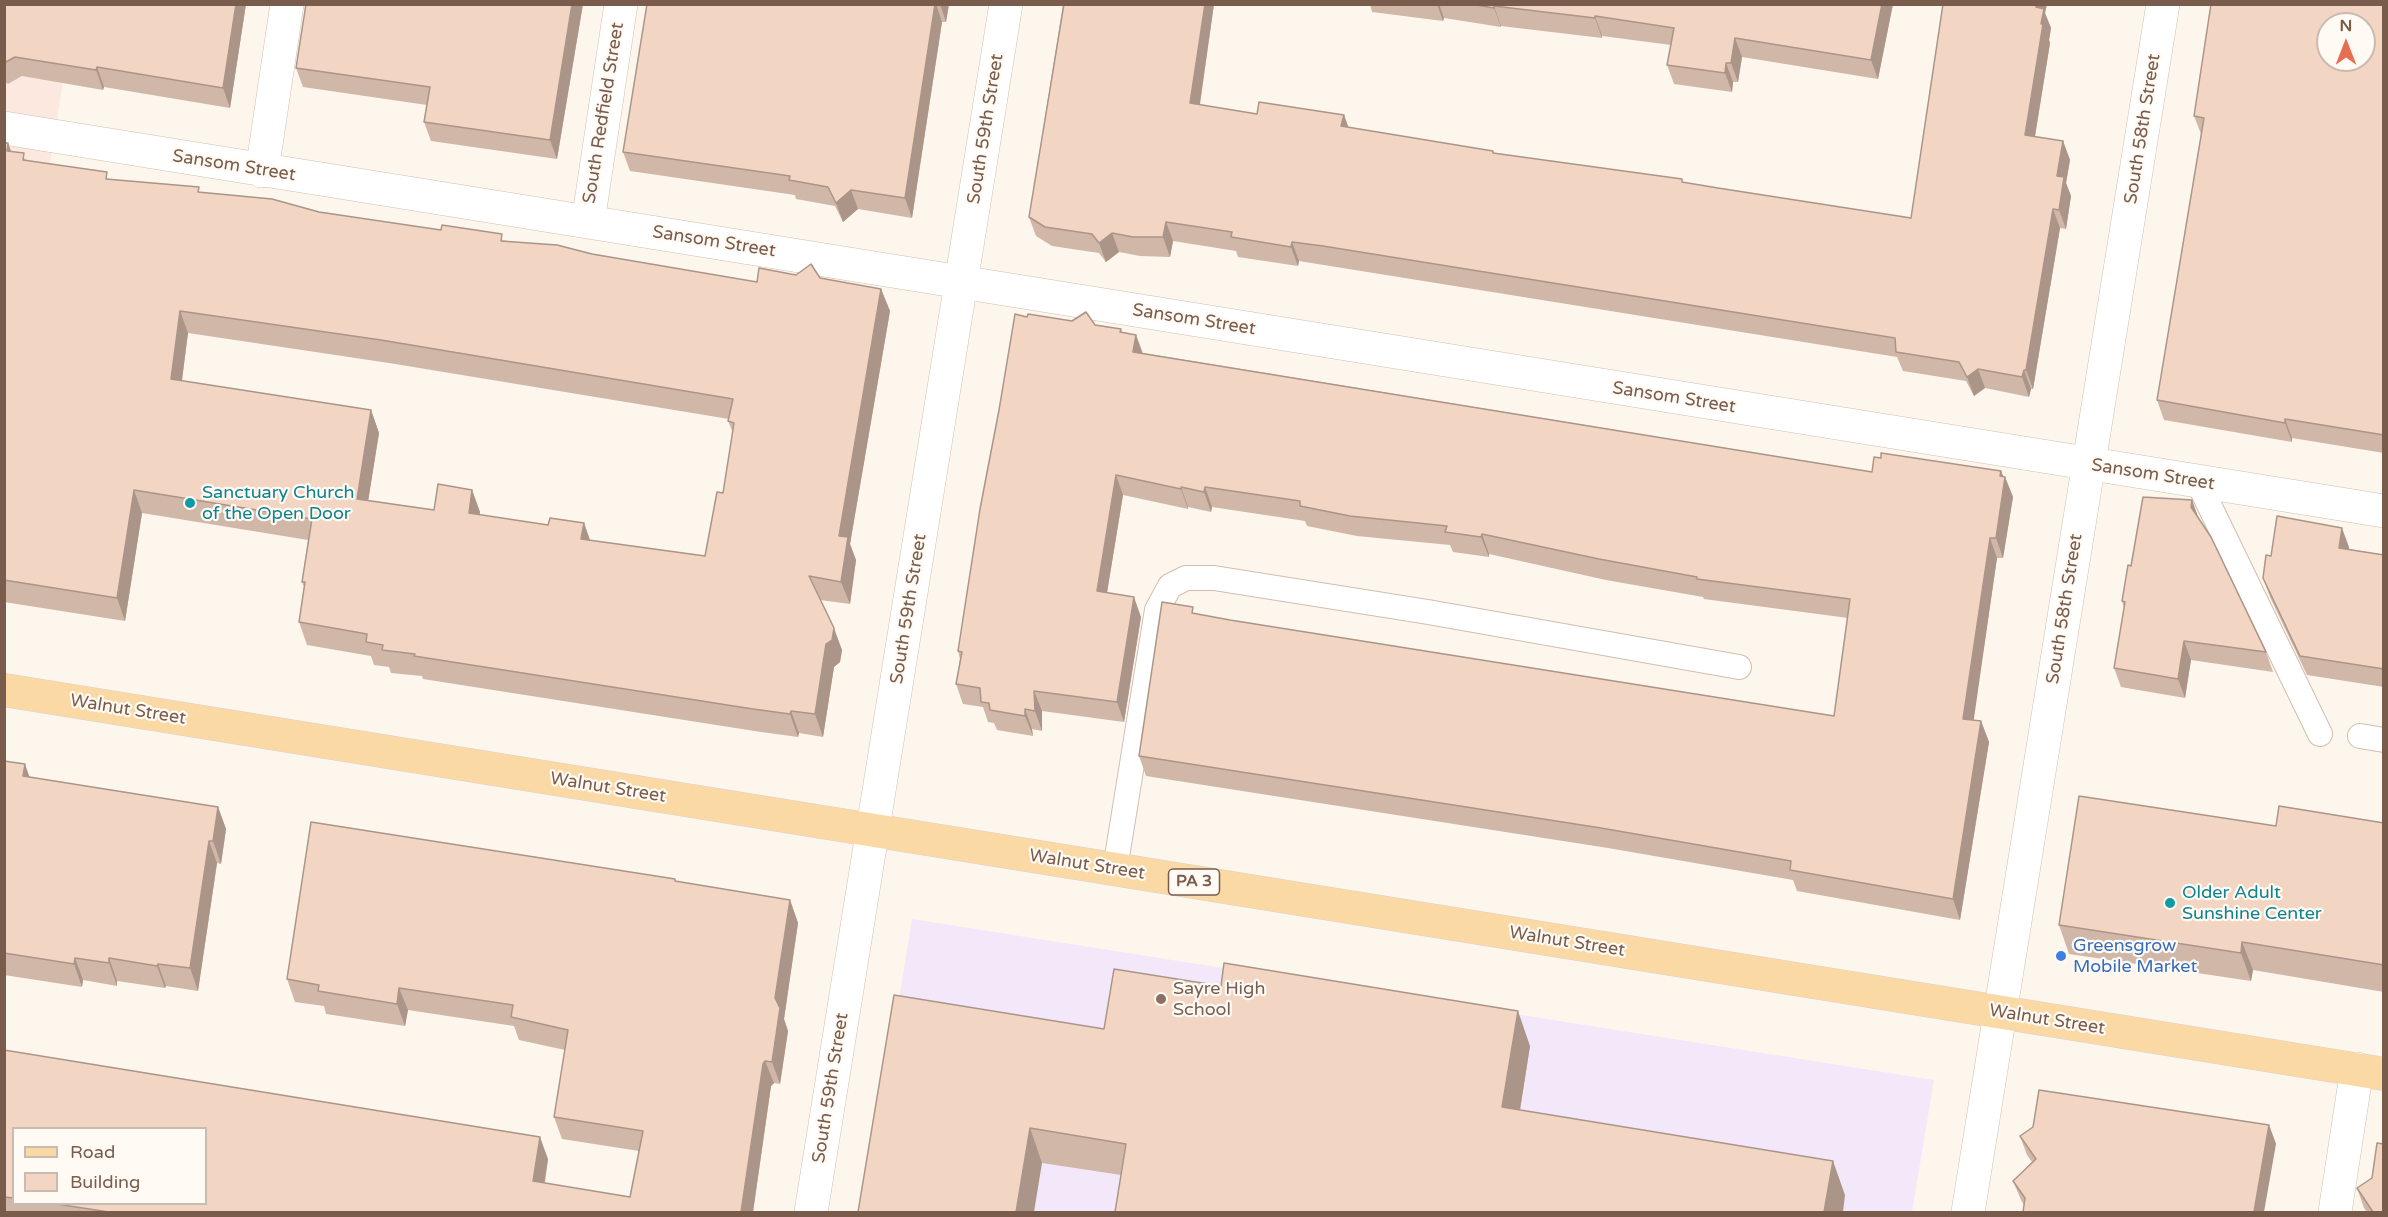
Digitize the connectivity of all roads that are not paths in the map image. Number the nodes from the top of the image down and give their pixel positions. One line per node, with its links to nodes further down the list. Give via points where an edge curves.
1 (287, 4): 6 (street)
2 (621, 4): 7 (street, South Redfield Street)
3 (1006, 4): 8 (street, South 59th Street)
4 (2163, 4): 9 (street, South 58th Street)
5 (4, 128): 6 (street, Sansom Street)
6 (262, 171): 7 (street, Sansom Street)
7 (588, 222): 8 (street, Sansom Street)
8 (962, 282): 9 (street, Sansom Street); 15 (street, South 59th Street)
9 (2088, 465): 10 (street, Sansom Street); 17 (street, South 58th Street)
10 (2198, 482): 11 (street, Sansom Street); 14 (lane)
11 (2384, 511)
12 (1739, 667): 16 (lane, via 1428,612 1214,578 1186,578 1170,586 1157,610)
13 (4, 690): 15 (main road, Walnut Street / PA 3)
14 (2320, 734)
15 (873, 831): 16 (main road, Walnut Street / PA 3); 19 (street, South 59th Street)
16 (1115, 869): 17 (main road, Walnut Street / PA 3)
17 (2001, 1012): 18 (main road, Walnut Street / PA 3); 20 (street, South 58th Street)
18 (2370, 1071): 21 (street)
19 (811, 1212)
20 (1968, 1212)
21 (2335, 1212)

